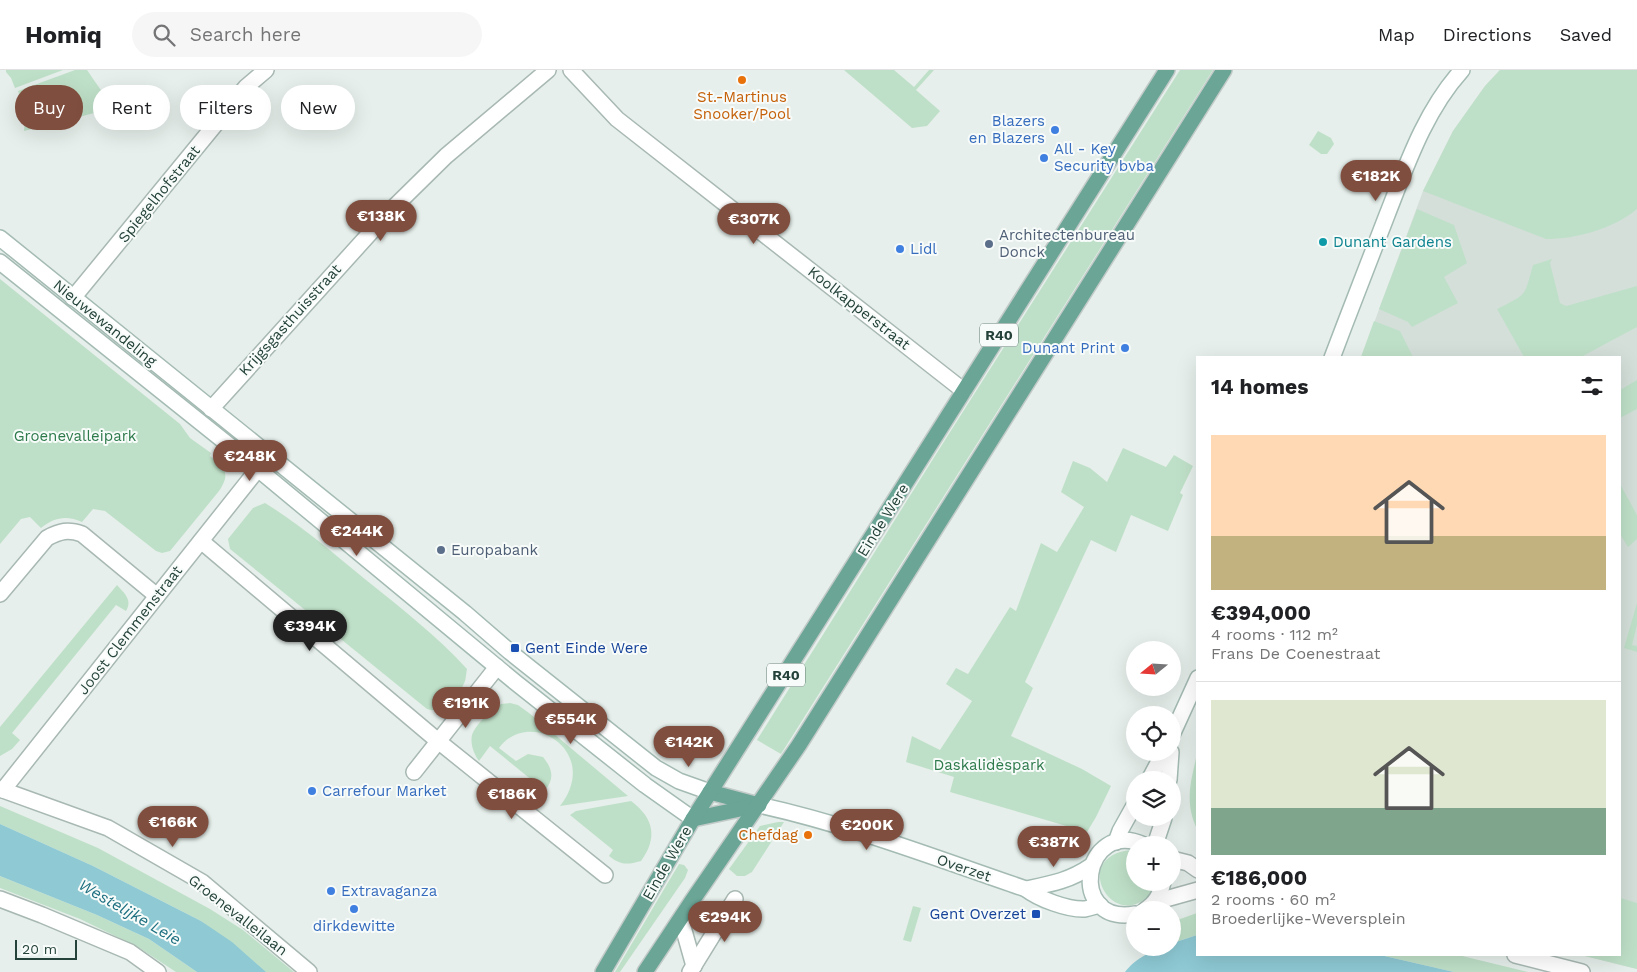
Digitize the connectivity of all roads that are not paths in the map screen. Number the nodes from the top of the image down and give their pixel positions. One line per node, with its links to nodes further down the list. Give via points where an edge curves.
1 (266, 70): 9 (street, Spiegelhofstraat, via 246,87)
2 (548, 70): 14 (street, Krijgsgasthuisstraat, via 446,156 390,211)
3 (571, 70): 13 (street, Koolkapperstraat, via 617,119)
4 (1167, 70): 13 (main road, Einde Were / R40)
5 (1224, 70): 30 (main road)
6 (1462, 70): 11 (street, via 1425,122)
7 (0, 238): 9 (street, Nieuwewandeling)
8 (0, 262): 10 (street, Nieuwewandeling)
9 (74, 298): 10 (street, Spiegelhofstraat); 14 (street, Nieuwewandeling)
10 (65, 314): 12 (street, Nieuwewandeling)
11 (1333, 356)
12 (153, 384): 14 (street, Nieuwewandeling, via 168,385 204,415); 16 (street, Nieuwewandeling)
13 (964, 391): 29 (main road, Einde Were / R40)
14 (211, 409): 15 (street, Nieuwewandeling)
15 (269, 456): 16 (street); 19 (street, Nieuwewandeling)
16 (258, 469): 17 (street, Nieuwewandeling); 18 (street, Joost Clemmenstraat)
17 (324, 525): 19 (street, Nieuwewandeling, via 340,524 375,552); 23 (street, Nieuwewandeling)
18 (201, 541): 21 (street, Joost Clemmenstraat); 26 (street)
19 (384, 548): 22 (street, Nieuwewandeling)
20 (0, 594): 21 (street, via 47,538 70,530 82,534)
21 (157, 596): 28 (street, Joost Clemmenstraat)
22 (510, 652): 23 (street); 29 (street, Nieuwewandeling, via 656,768 679,781)
23 (497, 667): 26 (street); 31 (street, Nieuwewandeling, via 645,785)
24 (1196, 682): 25 (street)
25 (1181, 715)
26 (438, 741): 27 (street); 38 (street)
27 (414, 772)
28 (1, 790): 50 (street, Groenevalleilaan, via 108,828 202,882)
29 (710, 792): 30 (main road); 31 (main road, Einde Were / R40)
30 (759, 805): 31 (main road); 39 (street, Overzet, via 821,821); 46 (main road)
31 (693, 819): 51 (main road, Einde Were / R40)
32 (1126, 820): 34 (street)
33 (1126, 841): 34 (street)
34 (1116, 842): 36 (street, Overzet, via 1097,854)
35 (1181, 861): 37 (street)
36 (1091, 866): 39 (street, Overzet, via 1061,882); 44 (street, via 1091,890)
37 (1196, 869)
38 (605, 875)
39 (1026, 888): 44 (street, Overzet, via 1037,897 1073,908)
40 (1196, 891): 43 (street)
41 (0, 899): 49 (street, via 130,952)
42 (735, 899): 48 (street)
43 (1165, 901)
44 (1100, 905): 45 (street, Overzet, via 1106,910)
45 (1126, 915)
46 (680, 920): 48 (street); 52 (main road)
47 (1519, 956): 53 (street)
48 (692, 969)
49 (158, 972)
50 (310, 972)
51 (603, 972)
52 (646, 972)
53 (1582, 972)

